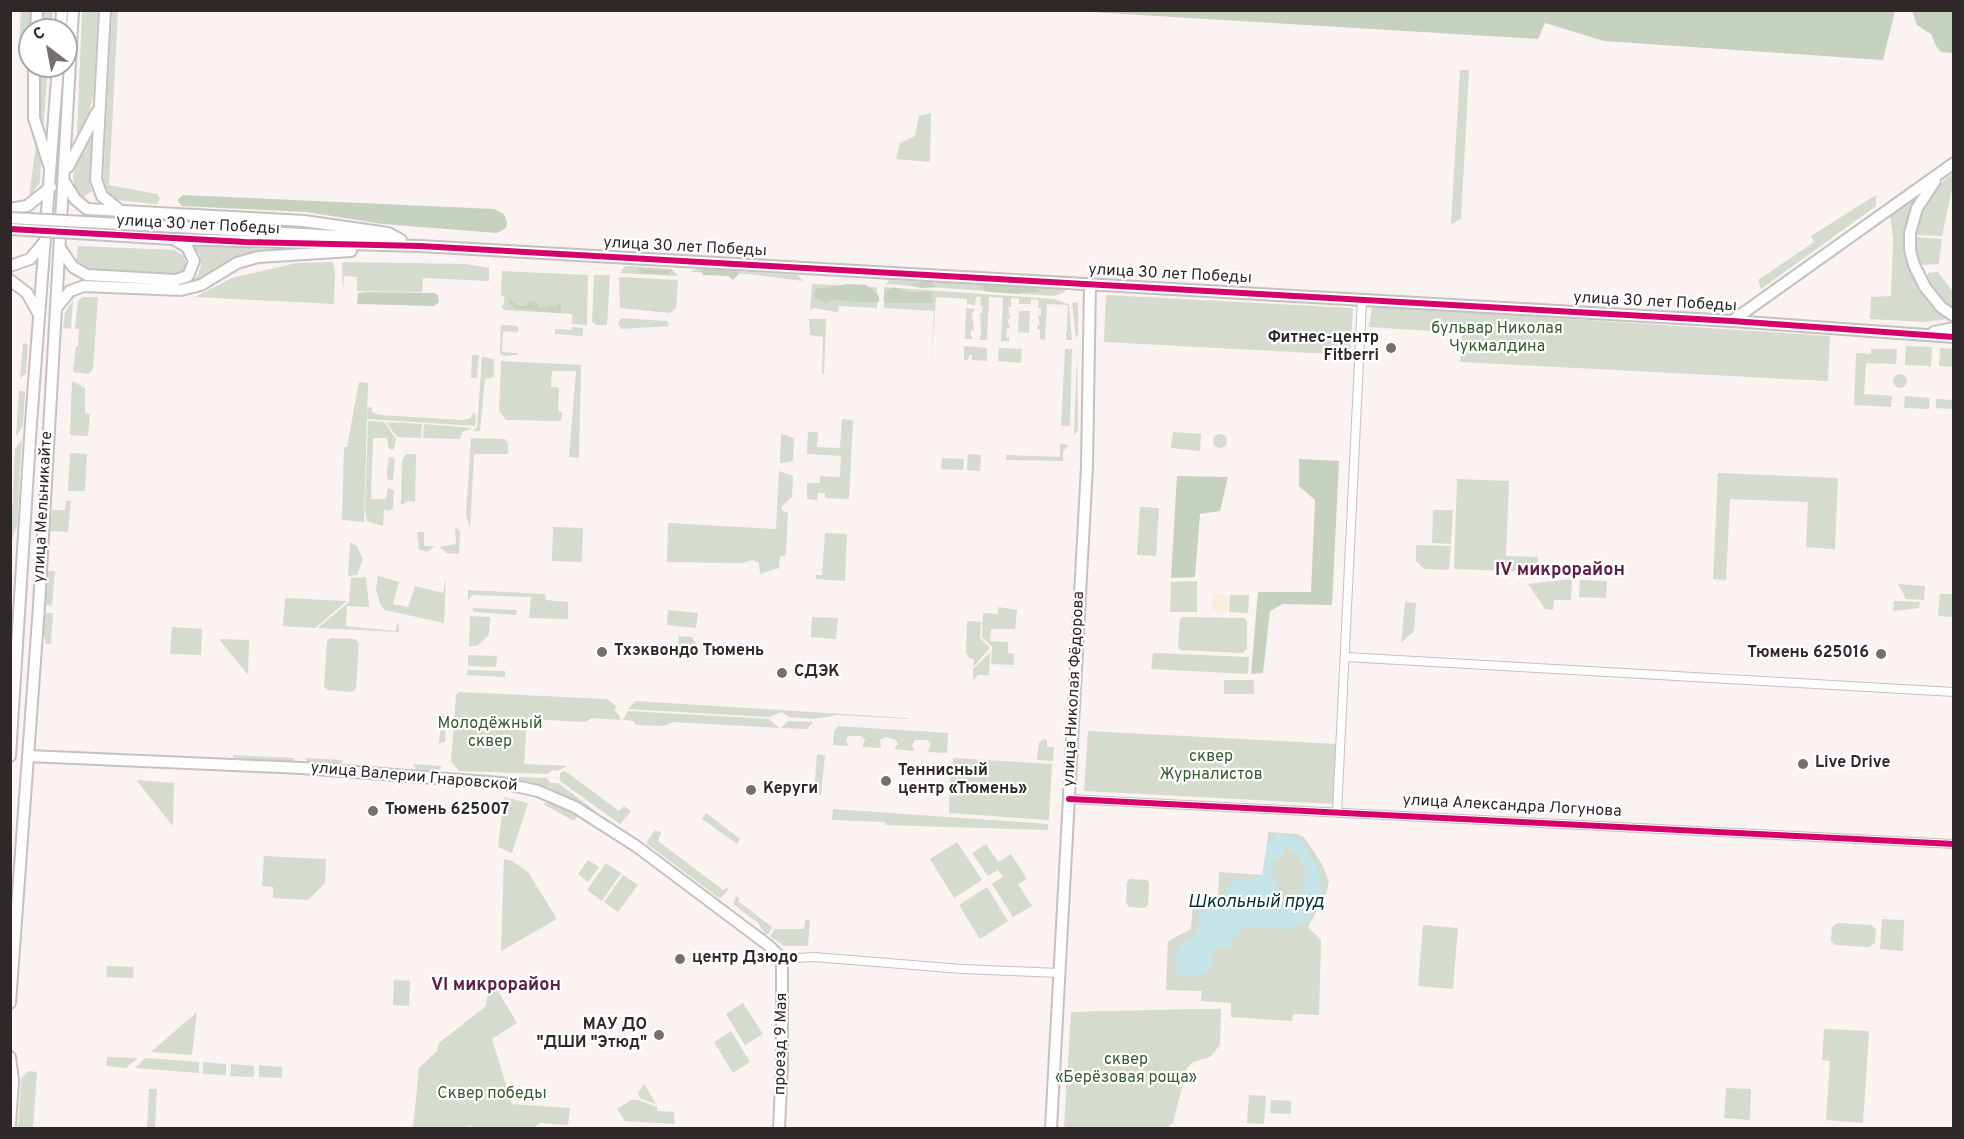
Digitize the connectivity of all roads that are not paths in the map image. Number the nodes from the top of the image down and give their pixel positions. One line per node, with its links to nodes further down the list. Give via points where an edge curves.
1 (74, 10): 7 (street, улица Мельникайте)
2 (105, 10): 5 (street)
3 (34, 78): 8 (street, via 34,118)
4 (57, 78): 8 (street, улица Мельникайте)
5 (99, 107): 7 (street); 10 (street, via 97,186 111,205)
6 (1953, 163): 23 (street, via 1923,196 1913,220 1910,244 1912,260 1925,287); 24 (street, улица 30 лет Победы)
7 (64, 178): 10 (street, via 75,199 87,209); 16 (street, улица Мельникайте)
8 (51, 181): 9 (street, via 27,206); 14 (street, улица Мельникайте)
9 (10, 209)
10 (127, 211): 15 (street, via 304,221 388,233)
11 (10, 218): 15 (street, улица 30 лет Победы, bridge)
12 (10, 229): 13 (street, улица 30 лет Победы, bridge)
13 (173, 239): 15 (street, улица 30 лет Победы); 16 (street, via 187,247 194,261 191,273 176,280 87,275 73,267)
14 (45, 241): 17 (street, via 30,259); 22 (street, улица Мельникайте)
15 (396, 243): 19 (street, улица 30 лет Победы); 21 (street, via 258,256 237,263 201,285 181,290 84,286 70,291)
16 (60, 247): 21 (street, улица Мельникайте)
17 (10, 266)
18 (10, 280): 22 (street, via 27,293)
19 (1090, 284): 20 (street, улица 30 лет Победы); 32 (street, улица Николая Фёдорова, via 1087,466)
20 (1362, 300): 24 (street, улица 30 лет Победы); 28 (street)
21 (56, 308): 31 (street, улица Мельникайте)
22 (39, 316): 30 (street, улица Мельникайте)
23 (1953, 316)
24 (1732, 321): 26 (street, улица 30 лет Победы)
25 (1953, 328): 26 (street)
26 (1918, 333): 27 (street)
27 (1953, 337)
28 (1346, 657): 29 (street); 33 (street)
29 (1953, 692)
30 (10, 756)
31 (28, 756): 35 (street, улица Валерии Гнаровской, via 302,768 501,783 531,789 566,802 604,824); 37 (street, улица Мельникайте)
32 (1069, 799): 33 (street, улица Александра Логунова); 36 (street, улица Николая Фёдорова)
33 (1337, 812): 34 (street, улица Александра Логунова)
34 (1953, 844)
35 (782, 959): 36 (street, via 814,957); 40 (street, проезд 9 Мая)
36 (1059, 973): 41 (street, улица Николая Фёдорова)
37 (10, 1003)
38 (10, 1057): 39 (street)
39 (10, 1125)
40 (779, 1128)
41 (1051, 1128)

